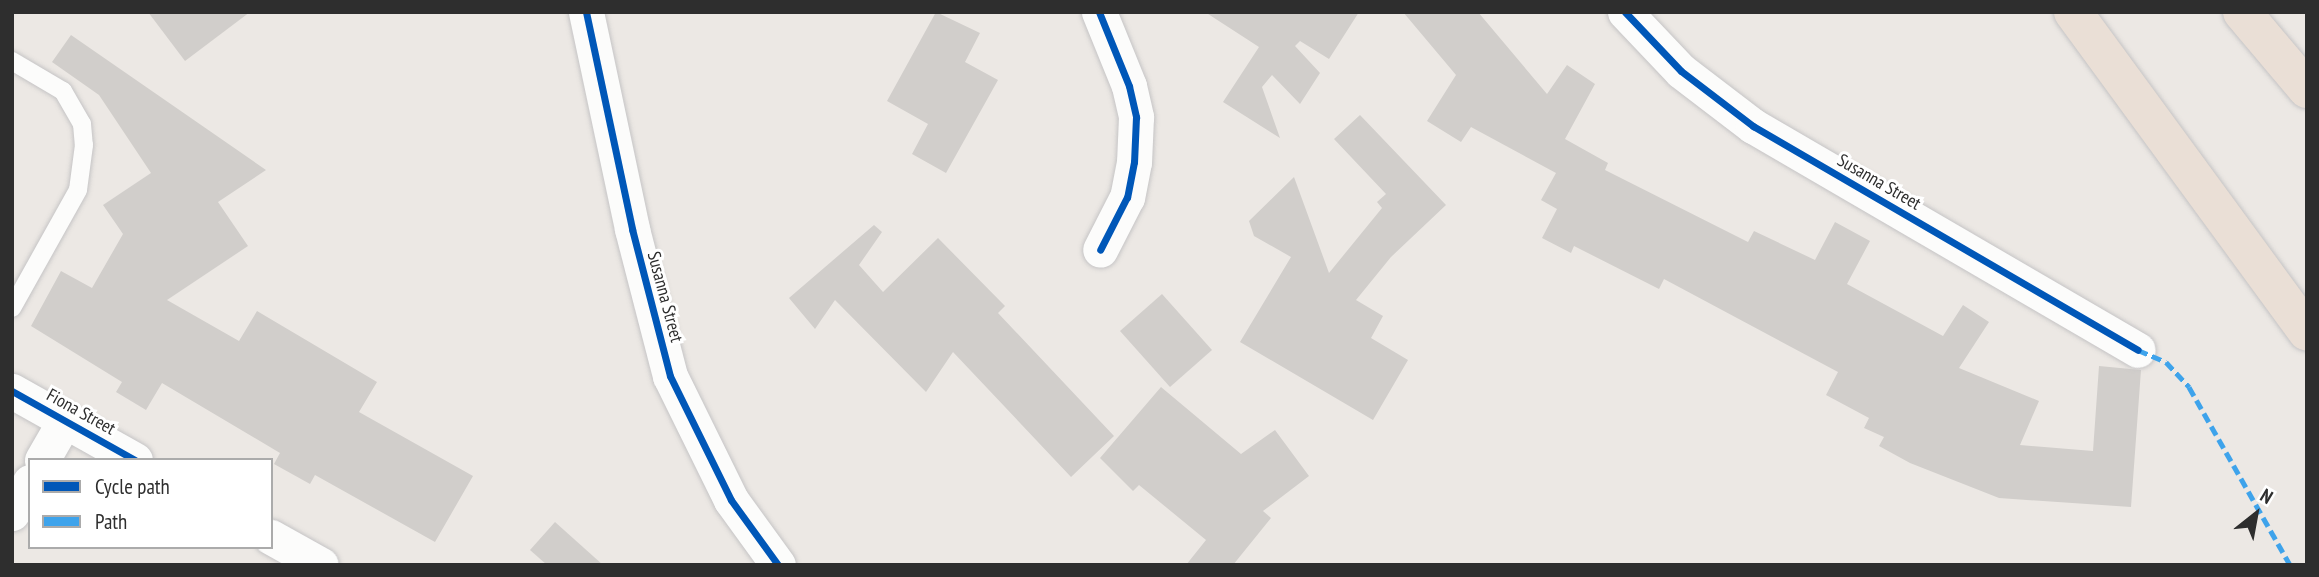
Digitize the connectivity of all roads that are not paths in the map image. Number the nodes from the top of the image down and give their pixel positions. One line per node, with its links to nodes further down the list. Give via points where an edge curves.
1 (586, 12): 20 (street, Susanna Street, via 632,229 670,376 731,500)
2 (1099, 12): 8 (street, via 1129,86 1136,117 1127,197)
3 (1625, 12): 11 (street, Susanna Street, via 1681,71 1753,126)
4 (2073, 12): 10 (highway)
5 (2242, 12): 7 (highway)
6 (12, 61): 9 (lane, via 63,91 82,124 84,145 78,190)
7 (2307, 89)
8 (1100, 250)
9 (12, 308)
10 (2307, 332)
11 (2138, 350)
12 (12, 391): 13 (street, Fiona Street)
13 (65, 420): 14 (street); 15 (street, Fiona Street)
14 (43, 458)
15 (132, 458)
16 (28, 485): 17 (street)
17 (12, 513)
18 (273, 538): 19 (street)
19 (321, 565)
20 (778, 565)

